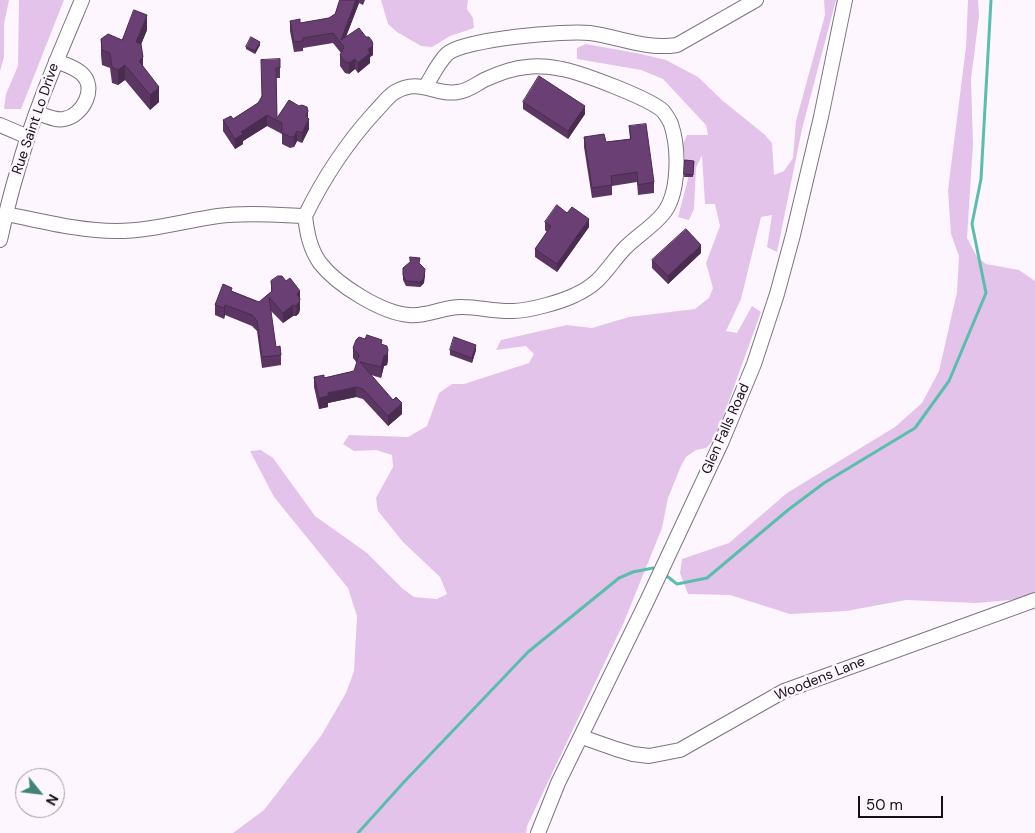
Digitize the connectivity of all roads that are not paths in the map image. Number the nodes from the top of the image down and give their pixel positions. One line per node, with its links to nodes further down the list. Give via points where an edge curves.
1 (82, 0): 4 (street, Rue Saint Lo Drive)
2 (756, 0): 5 (street, via 677,45 642,45 572,31 461,47 438,65)
3 (846, 0): 13 (street, Glen Falls Road, via 822,117 764,335 737,407)
4 (56, 61): 6 (street, Rue Saint Lo Drive); 6 (street, via 82,74 88,85 87,98 80,111 65,119)
5 (426, 86): 10 (street, via 404,87 392,94 342,151); 10 (street, via 444,92 468,91 498,74 544,66 565,70 650,103 670,120 674,135 676,179 671,202 664,214 623,250 602,278 575,296 513,311 462,307 412,316 398,314 371,302 331,275 311,247)
6 (37, 113): 8 (street, Rue Saint Lo Drive)
7 (0, 125): 8 (street)
8 (28, 137): 9 (street, Rue Saint Lo Drive)
9 (6, 214): 10 (street, via 91,230 116,231 220,216); 11 (street, Rue Saint Lo Drive)
10 (305, 216)
11 (0, 240)
12 (1035, 600): 13 (street, Woodens Lane, via 784,691 680,750 649,756 633,754)
13 (582, 737): 14 (street, Glen Falls Road)
14 (538, 833)

